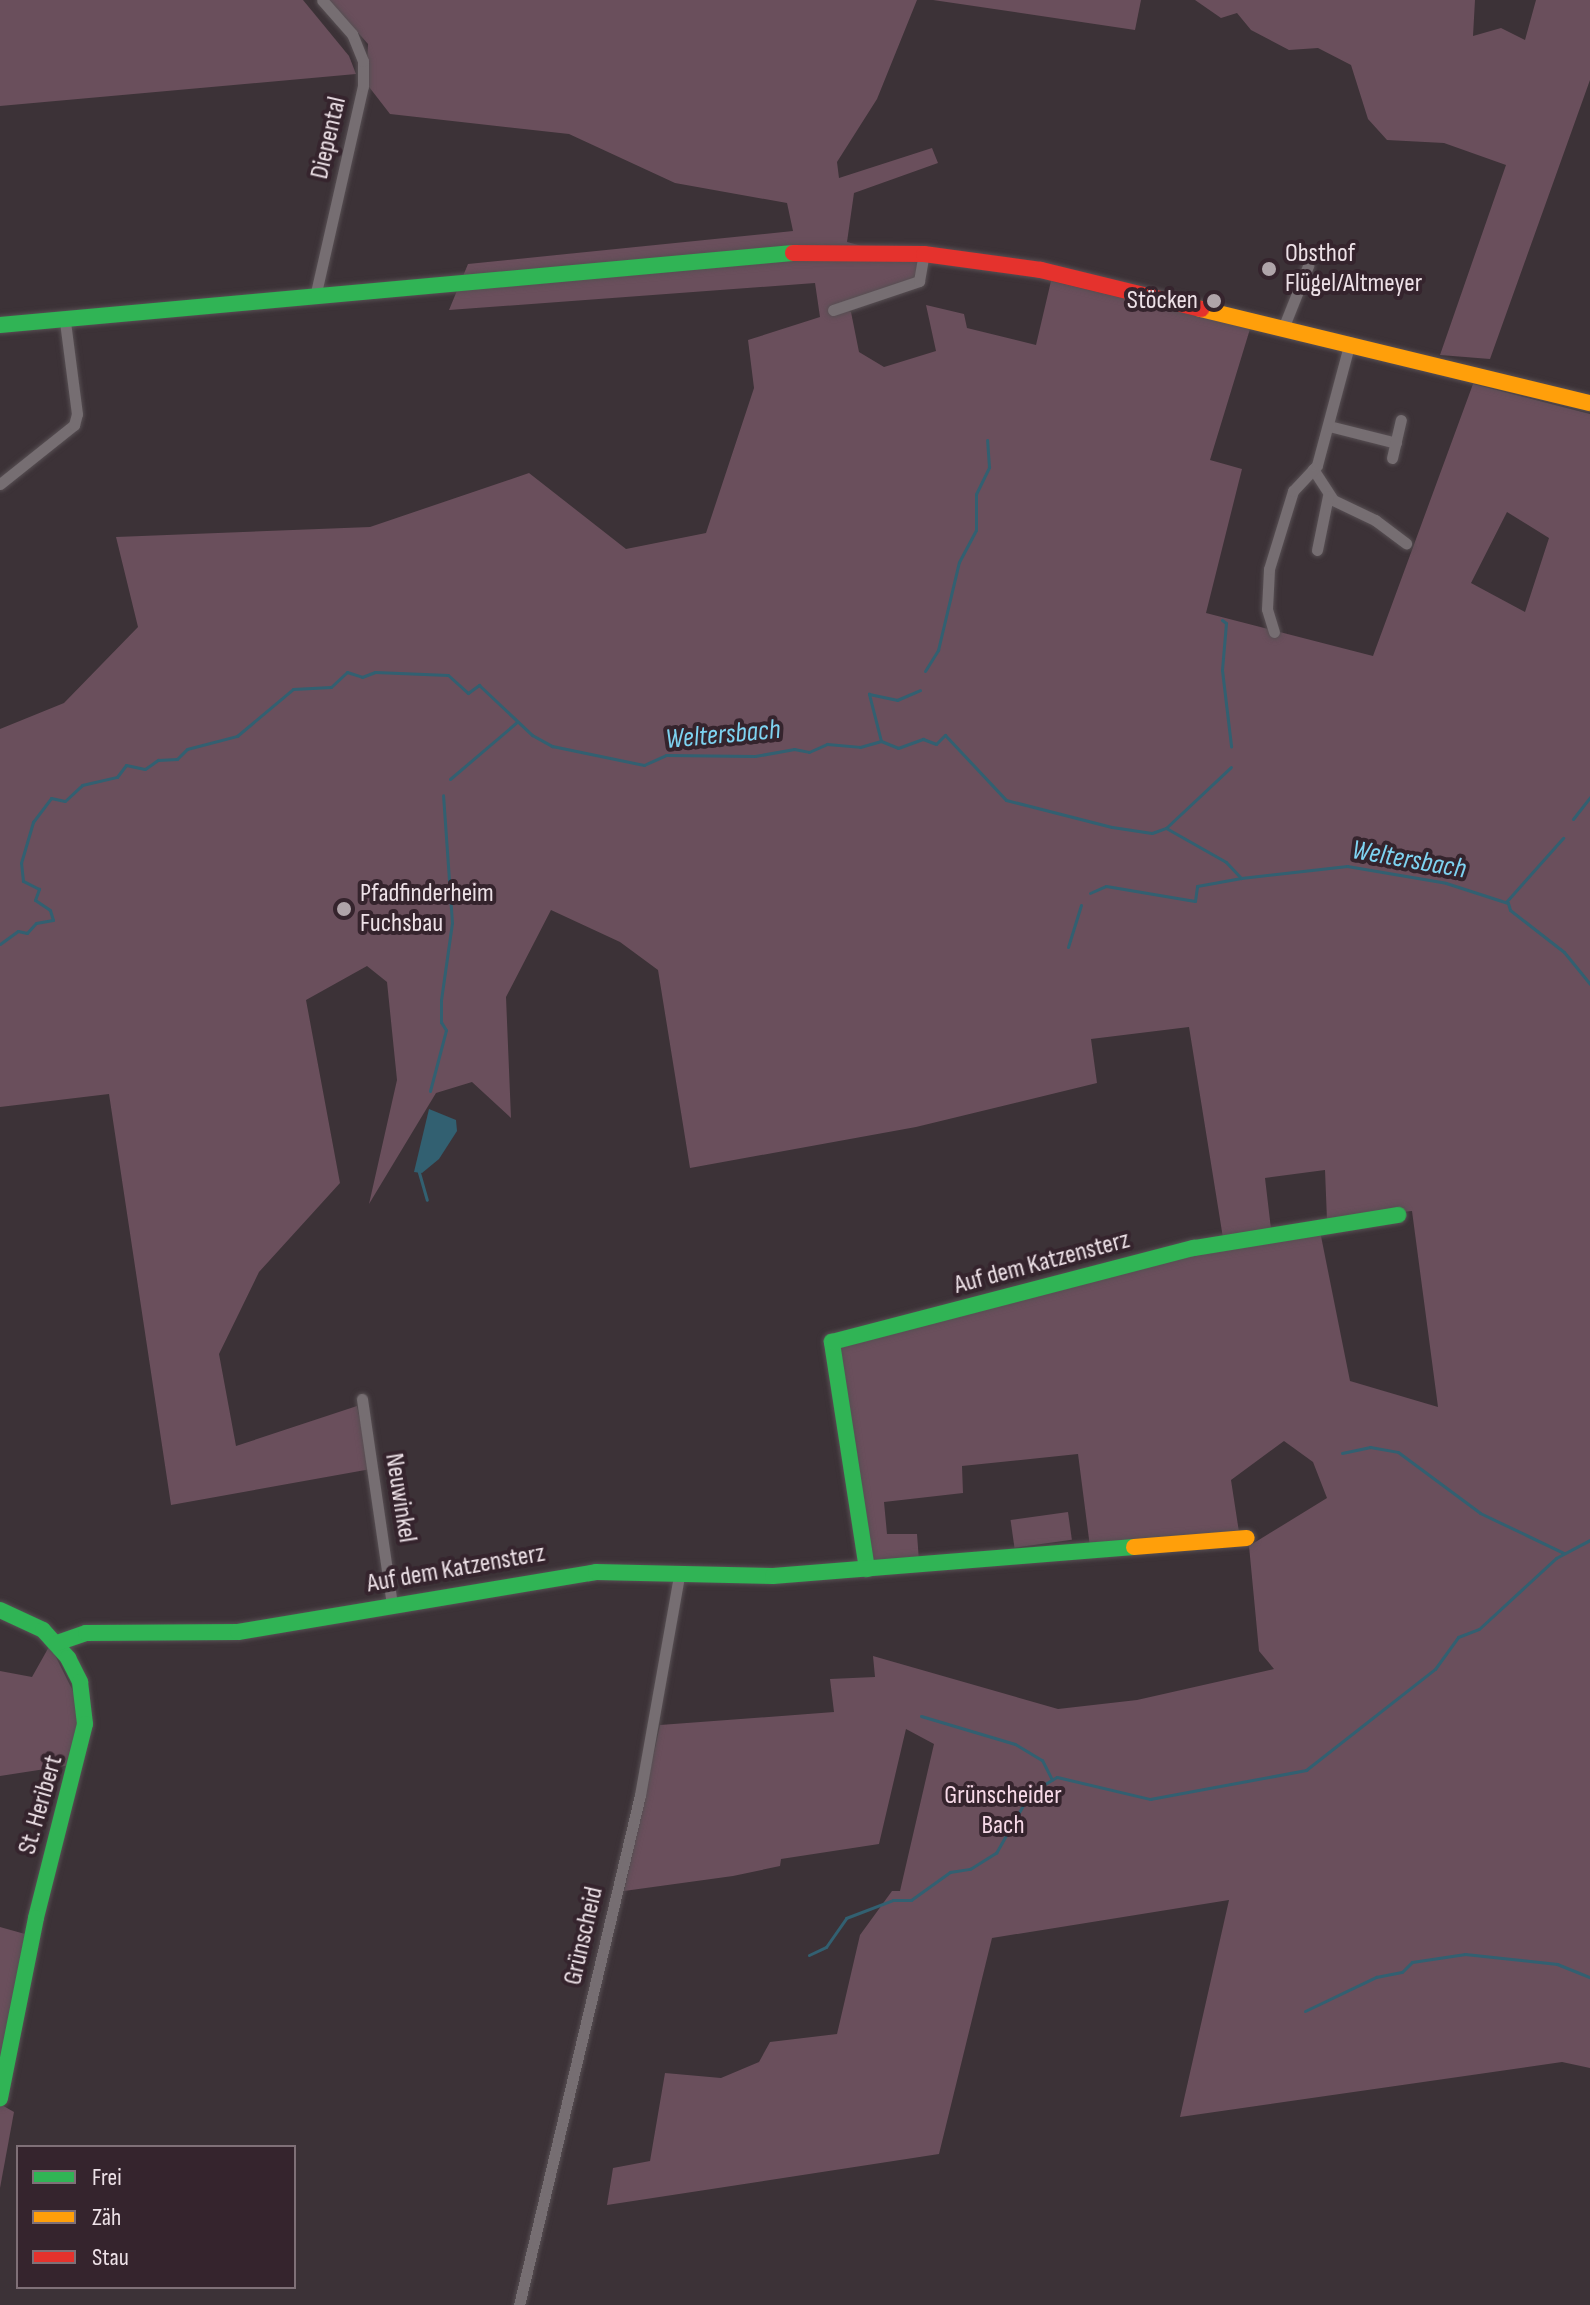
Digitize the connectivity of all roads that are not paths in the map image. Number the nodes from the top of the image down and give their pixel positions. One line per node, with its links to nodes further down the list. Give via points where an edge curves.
1 (322, 0): 4 (street, Diepental, via 352,34 363,74)
2 (924, 254): 4 (street, via 803,252); 5 (street, via 919,281); 8 (street, via 1041,270)
3 (1308, 266): 8 (street)
4 (315, 297): 6 (street)
5 (833, 310)
6 (65, 321): 7 (street); 16 (street, via 74,425)
7 (0, 325)
8 (1284, 326): 9 (street)
9 (1350, 342): 10 (street); 12 (street)
10 (1590, 403)
11 (1401, 420): 13 (street)
12 (1329, 426): 13 (street); 15 (street)
13 (1396, 443): 14 (street)
14 (1392, 458)
15 (1313, 469): 17 (street); 20 (street, via 1293,491 1269,569 1267,609)
16 (0, 484)
17 (1328, 496): 18 (street); 19 (street)
18 (1406, 543)
19 (1317, 550)
20 (1274, 632)
21 (1398, 1215): 24 (street, Auf dem Katzensterz, via 1194,1248 832,1342)
22 (362, 1399): 26 (street, Neuwinkel)
23 (1247, 1538): 24 (street, Auf dem Katzensterz)
24 (867, 1569): 25 (street, Auf dem Katzensterz)
25 (679, 1575): 26 (street, Auf dem Katzensterz, via 583,1573); 30 (street, Grünscheid, via 640,1795)
26 (392, 1604): 28 (street, Auf dem Katzensterz, via 238,1632 86,1633)
27 (0, 1610): 28 (street, St. Heribert, via 27,1619)
28 (57, 1643): 29 (street, St. Heribert, via 80,1682 83,1744 46,1871)
29 (0, 2098)
30 (519, 2305)

